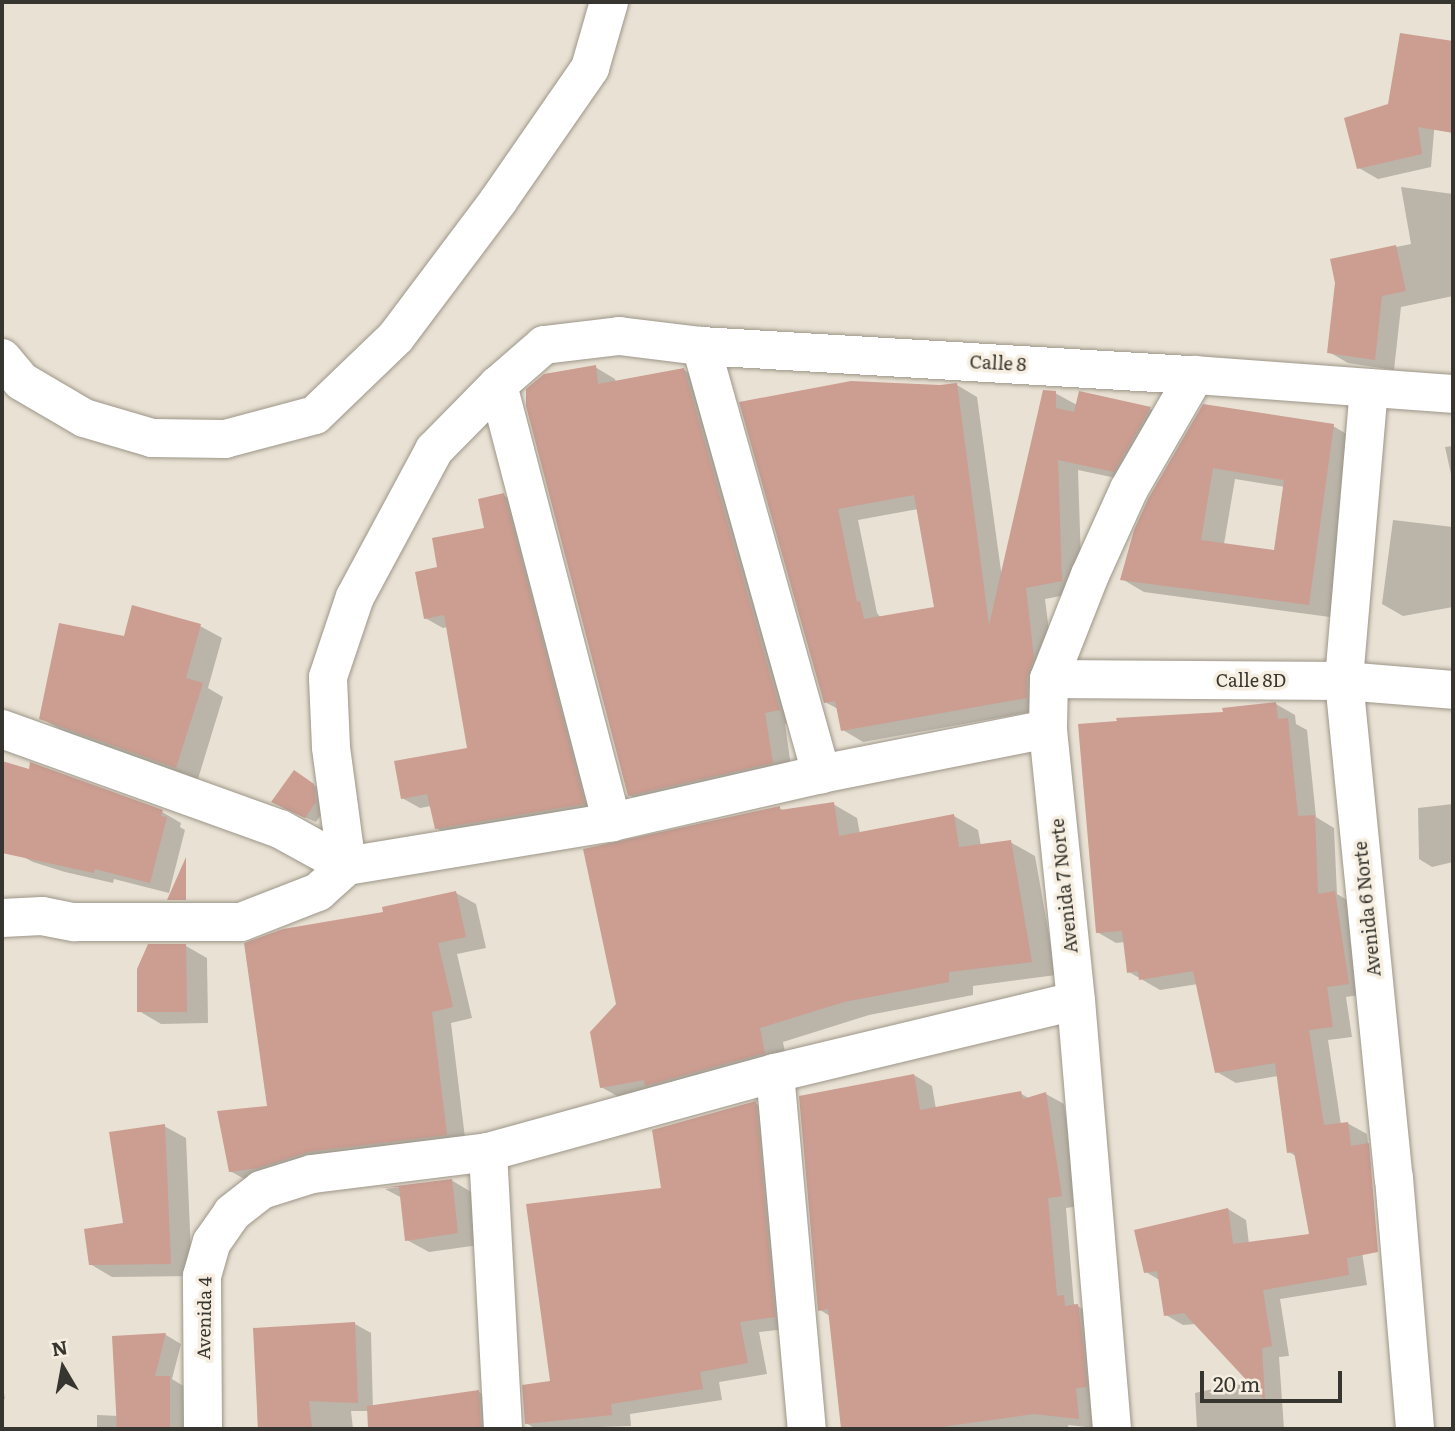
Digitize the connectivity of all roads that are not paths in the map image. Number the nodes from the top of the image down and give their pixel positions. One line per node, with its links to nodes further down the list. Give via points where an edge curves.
1 (609, 2): 3 (street, via 590,68 498,201 396,337 315,415 225,439 152,438 84,418 21,381)
2 (701, 346): 4 (street, Calle 8); 5 (street, Calle 8, via 619,336 544,345); 13 (street)
3 (2, 358)
4 (1195, 375): 6 (street, Calle 8); 8 (street, Avenida 7 Norte, via 1129,489)
5 (498, 385): 14 (street); 15 (street, via 434,450 355,597 328,677 331,747)
6 (1369, 388): 7 (street, Calle 8); 9 (street, Avenida 6 Norte)
7 (1453, 394)
8 (1049, 679): 9 (street, Calle 8D); 12 (street, Avenida 7 Norte)
9 (1344, 681): 10 (street, Calle 8D); 24 (street, Avenida 6 Norte)
10 (1453, 690)
11 (2, 729): 15 (street, via 280,829)
12 (1048, 729): 13 (street); 17 (street, Avenida 7 Norte)
13 (821, 774): 14 (street)
14 (612, 822): 15 (street)
15 (347, 866): 16 (street, via 318,892 241,922)
16 (2, 918)
17 (1076, 1001): 18 (street, Avenida 4); 23 (street, Avenida 7 Norte)
18 (775, 1073): 19 (street, Avenida 4); 22 (street)
19 (488, 1152): 20 (street, Avenida 4, via 312,1174 261,1190 232,1213 212,1242 202,1276); 21 (street)
20 (204, 1429)
21 (503, 1429)
22 (807, 1429)
23 (1112, 1429)
24 (1415, 1429)

